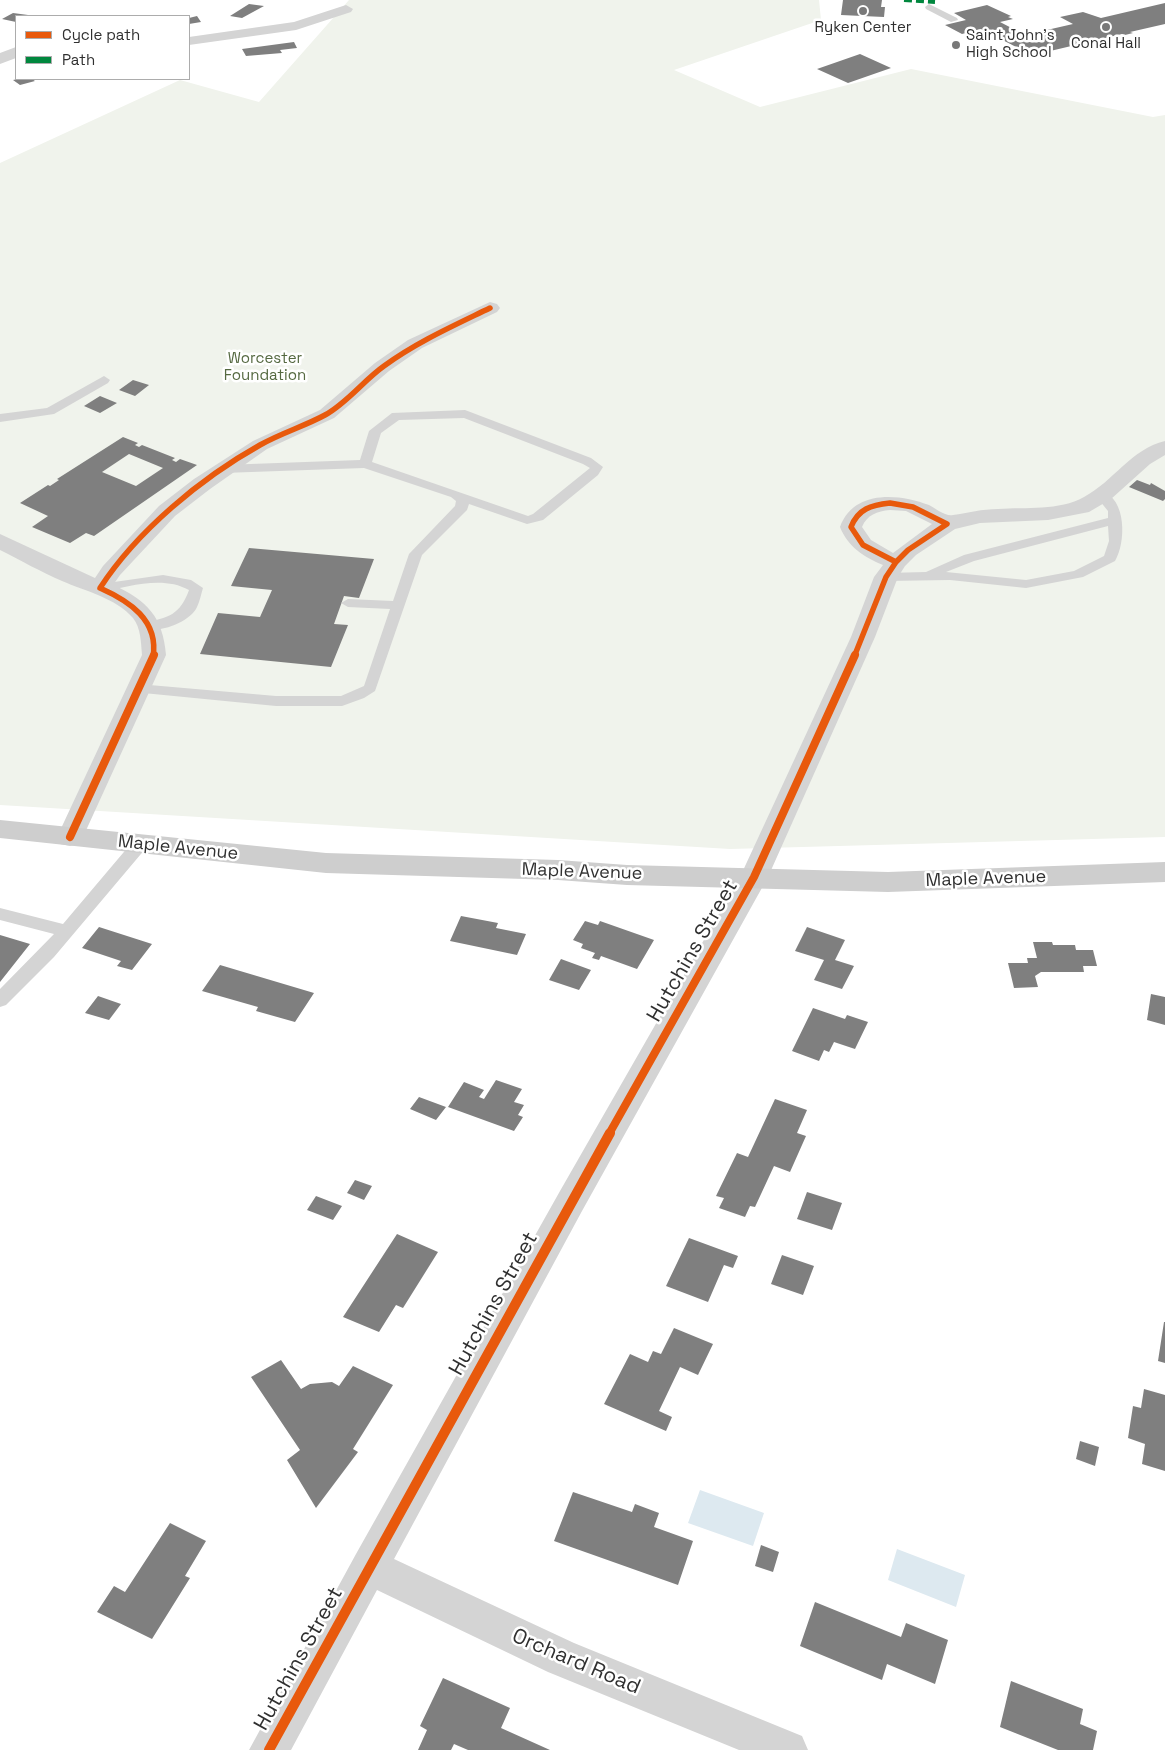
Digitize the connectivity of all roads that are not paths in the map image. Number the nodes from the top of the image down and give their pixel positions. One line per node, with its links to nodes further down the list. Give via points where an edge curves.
1 (928, 7): 3 (lane)
2 (346, 9): 4 (street, via 312,14 280,29)
3 (954, 20)
4 (190, 41)
5 (13, 45): 6 (street)
6 (0, 59)
7 (490, 308): 14 (street, via 422,340 382,366 327,414 260,445)
8 (104, 380): 9 (lane, via 50,411)
9 (0, 418)
10 (1165, 431): 12 (street)
11 (1165, 447): 12 (street)
12 (1141, 460): 15 (street)
13 (365, 464): 14 (lane); 16 (lane); 16 (lane, via 375,431 396,416 465,414 597,467 538,517 527,520)
14 (223, 469): 22 (street, via 167,511)
15 (1101, 495): 17 (lane, via 1114,510); 18 (street, via 1083,506 1064,511 977,516)
16 (458, 496): 24 (lane, via 462,507 416,554)
17 (1115, 520): 21 (lane, via 968,558); 21 (lane, via 1116,540 1110,558 1078,574 1026,584)
18 (947, 524): 20 (street, via 914,546); 20 (street, via 923,509 897,502 859,513 852,523 855,536)
19 (0, 542): 22 (street)
20 (891, 570): 21 (lane); 31 (street, Hutchins Street)
21 (923, 576)
22 (100, 588): 25 (street, via 137,609); 25 (lane, via 148,579 186,581 196,588 190,607 174,620)
23 (348, 602): 24 (lane)
24 (398, 605): 26 (lane, via 370,688 342,701 276,701)
25 (150, 626): 26 (street, via 154,655)
26 (138, 689): 28 (street)
27 (0, 829): 28 (main road, Maple Avenue)
28 (70, 837): 29 (main road, Maple Avenue)
29 (140, 844): 31 (main road, Maple Avenue, via 326,863); 33 (lane)
30 (1165, 872): 31 (main road, Maple Avenue, via 924,882)
31 (754, 878): 35 (street, Hutchins Street)
32 (0, 914): 33 (lane)
33 (66, 931): 34 (lane, via 18,985)
34 (0, 1000)
35 (369, 1567): 36 (street, Hutchins Street); 37 (street, Orchard Road, via 562,1658)
36 (269, 1750)
37 (788, 1750)

